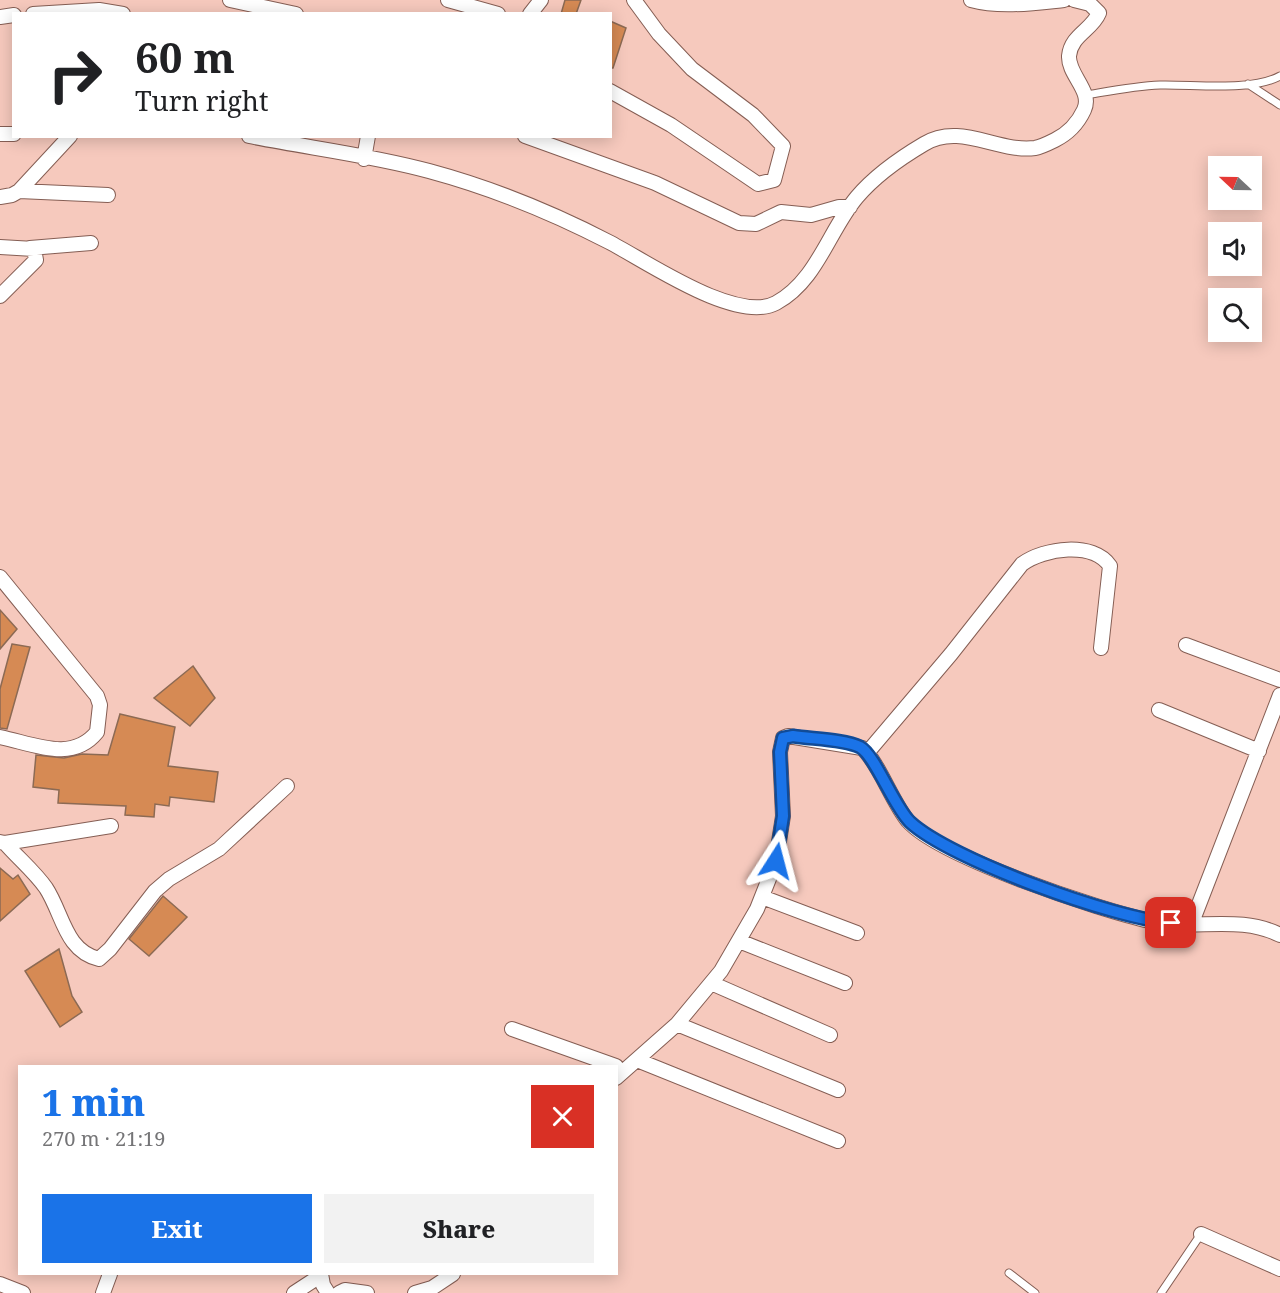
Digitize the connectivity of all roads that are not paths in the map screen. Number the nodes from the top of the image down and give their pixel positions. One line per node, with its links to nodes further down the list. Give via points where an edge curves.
1 (230, 0): 10 (street)
2 (448, 0): 11 (street)
3 (541, 0): 12 (street)
4 (634, 0): 15 (street, via 692,69 753,115 783,146 774,180 758,184 671,125)
5 (970, 0): 6 (street, via 1033,4)
6 (1064, 0)
7 (1074, 0): 16 (street, via 1090,4 1099,13 1095,22 1076,38 1069,56 1076,80)
8 (120, 8): 9 (street)
9 (62, 12)
10 (287, 12)
11 (491, 12)
12 (532, 12)
13 (1280, 76): 14 (lane)
14 (1248, 84): 16 (lane, via 1157,85); 17 (lane)
15 (612, 92)
16 (1086, 95): 26 (street, via 1084,113 1060,138 1036,148 962,136 934,138 873,182)
17 (1280, 105)
18 (68, 138): 23 (street)
19 (259, 138): 22 (street)
20 (368, 138): 22 (street)
21 (531, 138): 26 (street, via 655,183 739,223 756,224 781,212 811,214)
22 (364, 159): 26 (street, via 427,170 522,201 703,292 758,309 775,304 795,289 823,253)
23 (19, 190): 24 (street); 25 (street)
24 (108, 195)
25 (0, 196)
26 (850, 207)
27 (91, 243): 29 (street)
28 (0, 247): 29 (street)
29 (30, 248): 30 (street, via 36,252 36,260)
30 (0, 296)
31 (0, 577): 37 (street, via 97,696 100,705 97,732 80,748 67,751)
32 (1186, 645): 34 (street)
33 (1101, 648): 39 (street, via 1110,566 1105,558 1094,552 1052,550 1035,554 1022,564)
34 (1280, 680)
35 (1280, 695): 38 (street)
36 (1159, 710): 38 (street)
37 (0, 737)
38 (1259, 751): 44 (street)
39 (867, 753): 43 (street, via 855,745 783,738 783,816 776,861); 44 (street, via 909,821 939,843 1064,894 1152,922)
40 (287, 786): 42 (street, via 219,849 155,891 99,959 84,955 72,941 46,888)
41 (111, 826): 42 (street)
42 (3, 842)
43 (762, 897): 45 (street); 47 (street)
44 (1191, 925): 46 (street, via 1254,924)
45 (857, 933)
46 (1280, 934)
47 (739, 941): 48 (street); 49 (street)
48 (711, 983): 50 (street); 52 (street)
49 (845, 983)
50 (677, 1024): 53 (street); 56 (street)
51 (512, 1029): 54 (street)
52 (830, 1035)
53 (637, 1060): 55 (street); 57 (street)
54 (606, 1065)
55 (619, 1070)
56 (838, 1090)
57 (838, 1141)
58 (1202, 1234): 59 (street); 73 (lane)
59 (1280, 1269)
60 (1009, 1273): 72 (lane)
61 (110, 1275): 66 (street)
62 (321, 1275): 67 (street); 68 (street)
63 (452, 1275): 71 (street, via 432,1288)
64 (0, 1284): 65 (street)
65 (23, 1293)
66 (103, 1293)
67 (294, 1293)
68 (328, 1293)
69 (339, 1293): 70 (street)
70 (367, 1293)
71 (415, 1293)
72 (1035, 1293)
73 (1161, 1293)

